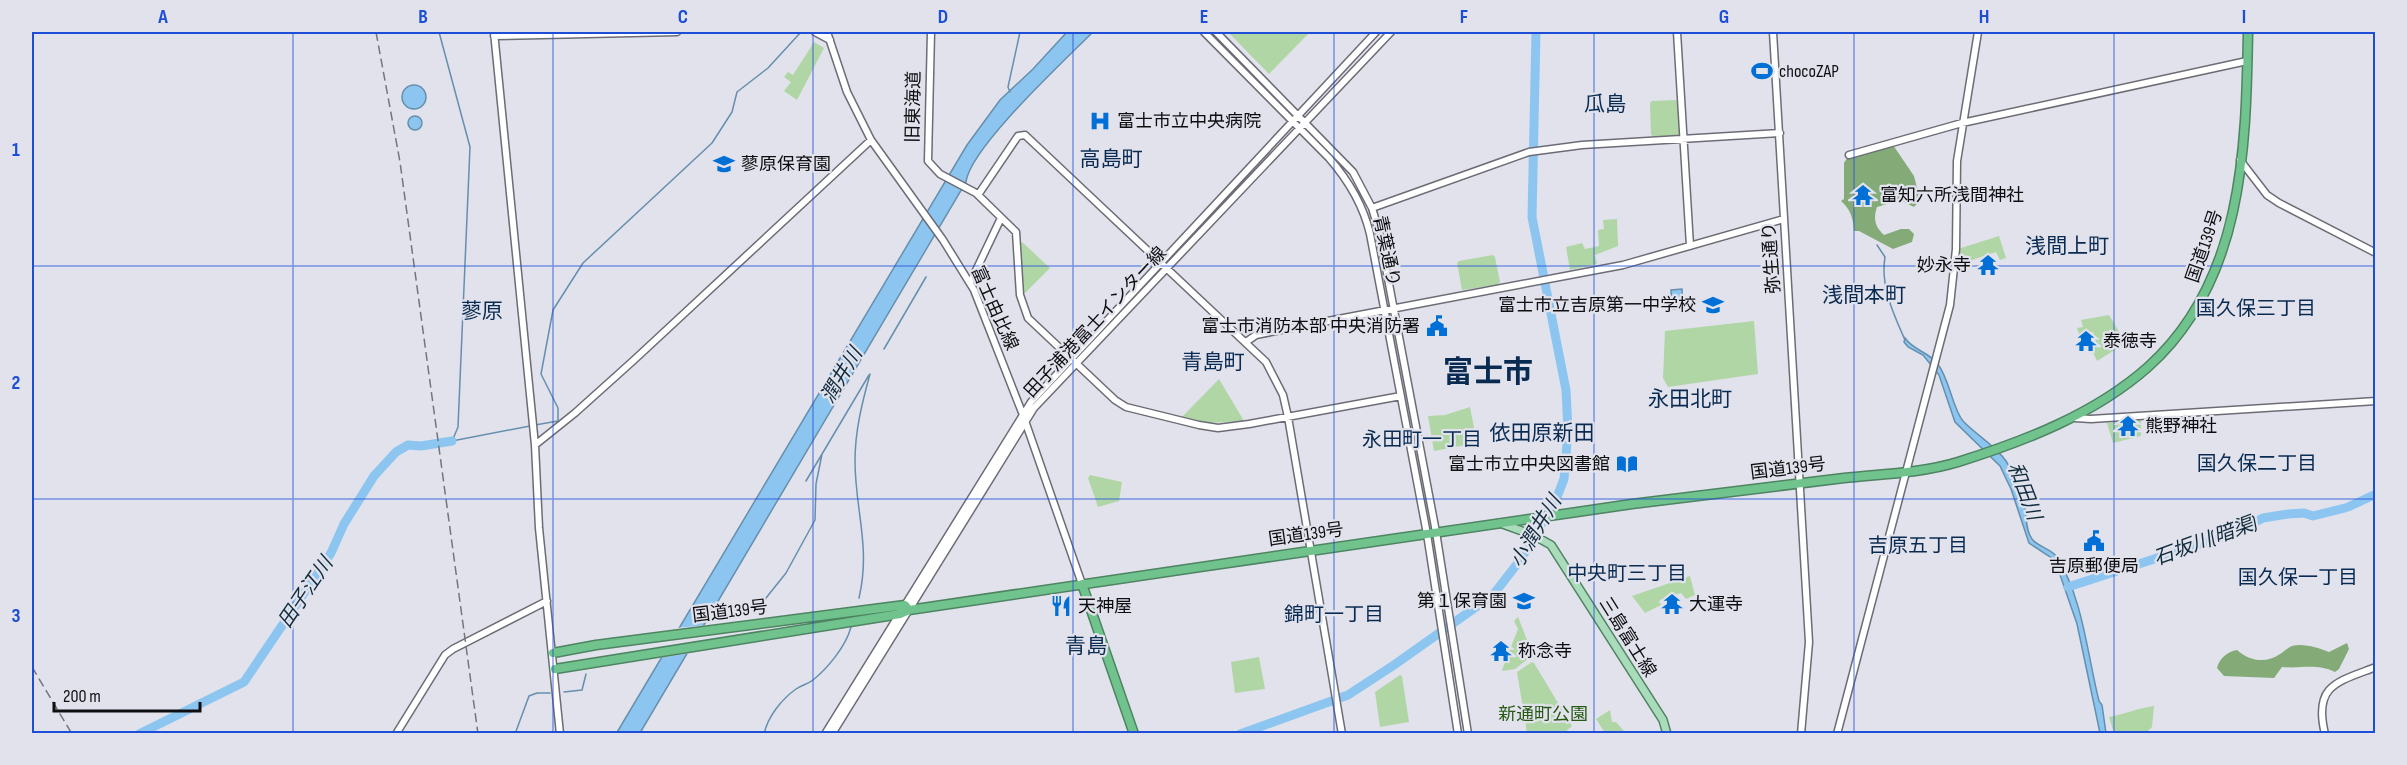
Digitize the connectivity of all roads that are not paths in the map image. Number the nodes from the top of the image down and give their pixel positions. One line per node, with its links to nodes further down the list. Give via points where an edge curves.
1 (677, 32): 13 (street)
2 (815, 32): 14 (street)
3 (827, 32): 14 (street, 富士由比線)
4 (931, 32): 26 (street, 旧東海道, via 927,158 933,169)
5 (1204, 32): 17 (street, 青葉通り)
6 (1216, 32): 16 (street, 青葉通り)
7 (1376, 32): 16 (street, 田子浦港富士インター線)
8 (1391, 32): 18 (street, 田子浦港富士インター線)
9 (1677, 32): 22 (street)
10 (1773, 32): 21 (street, 弥生通り)
11 (1978, 32): 19 (street)
12 (2249, 32): 15 (highway, 国道139号)
13 (494, 34): 44 (street)
14 (830, 40): 23 (street, 富士由比線, via 847,92)
15 (2247, 62): 19 (street); 25 (highway, 国道139号)
16 (1299, 115): 17 (street, 田子浦港富士インター線); 18 (street, 青葉通り)
17 (1293, 121): 20 (street, 青葉通り); 32 (street, 田子浦港富士インター線)
18 (1306, 122): 20 (street, 田子浦港富士インター線); 27 (street, 青葉通り, via 1353,172)
19 (1962, 123): 24 (street); 45 (street, via 1952,292)
20 (1300, 129): 32 (street, 田子浦港富士インター線); 35 (street, 青葉通り, via 1344,174 1361,205)
21 (1780, 133): 22 (street); 29 (street, 弥生通り)
22 (1683, 138): 27 (street, via 1529,152); 30 (street)
23 (871, 140): 33 (street, 富士由比線); 44 (street, via 608,384)
24 (1849, 155)
25 (2240, 160): 31 (street, via 2267,195); 42 (highway, 国道139号, via 2232,222 2206,293 2170,344 2147,367)
26 (977, 194): 28 (street, 旧東海道); 32 (street, via 1018,136 1025,135)
27 (1372, 208): 34 (street, 青葉通り)
28 (1002, 218): 33 (street); 37 (street, 旧東海道, via 1016,232 1025,313)
29 (1784, 219): 30 (street); 46 (street, 弥生通り)
30 (1690, 246): 34 (street, via 1623,265)
31 (2376, 253)
32 (1164, 266): 36 (street); 37 (street, 田子浦港富士インター線)
33 (970, 283): 40 (street, 富士由比線)
34 (1394, 309): 35 (street); 48 (street, 青葉通り)
35 (1384, 311): 36 (street, via 1256,335); 38 (street, 青葉通り)
36 (1246, 342): 41 (street, via 1276,379)
37 (1075, 362): 40 (street, 田子浦港富士インター線, via 1031,402); 41 (street, 旧東海道, via 1115,400 1138,411 1218,428); 43 (street, 田子浦港富士インター線)
38 (1401, 396): 41 (street, 旧東海道); 48 (street, 青葉通り)
39 (2376, 401): 42 (street)
40 (1023, 415): 43 (street, 富士由比線); 52 (street, 田子浦港富士インター線)
41 (1288, 417): 49 (street)
42 (2075, 418): 45 (highway, 国道139号, via 1954,463)
43 (1025, 423): 50 (street, 富士由比線); 52 (street, 田子浦港富士インター線)
44 (535, 445): 51 (street)
45 (1908, 471): 46 (highway, 国道139号); 67 (street)
46 (1800, 483): 47 (highway, 国道139号); 66 (street, 弥生通り, via 1809,642)
47 (1500, 523): 48 (highway, 国道139号); 65 (main road, 三島富士線, via 1537,536 1554,550 1663,720)
48 (1431, 533): 49 (highway, 国道139号); 63 (street); 64 (street, via 1450,618)
49 (1311, 550): 50 (highway, 国道139号); 62 (street)
50 (1082, 584): 52 (highway, 国道139号); 61 (highway)
51 (547, 601): 54 (street); 57 (street, via 445,655)
52 (905, 610): 53 (highway, 国道139号); 59 (street, 田子浦港富士インター線); 60 (street, 田子浦港富士インター線)
53 (810, 622): 54 (highway, 国道139号, via 632,640); 56 (highway, 国道139号)
54 (553, 653): 56 (street)
55 (2376, 667): 68 (street, via 2330,687 2321,706)
56 (555, 669): 58 (street)
57 (396, 734)
58 (560, 734)
59 (825, 734)
60 (832, 734)
61 (1134, 734)
62 (1342, 734)
63 (1458, 734)
64 (1468, 734)
65 (1667, 734)
66 (1801, 734)
67 (1837, 734)
68 (2325, 734)

